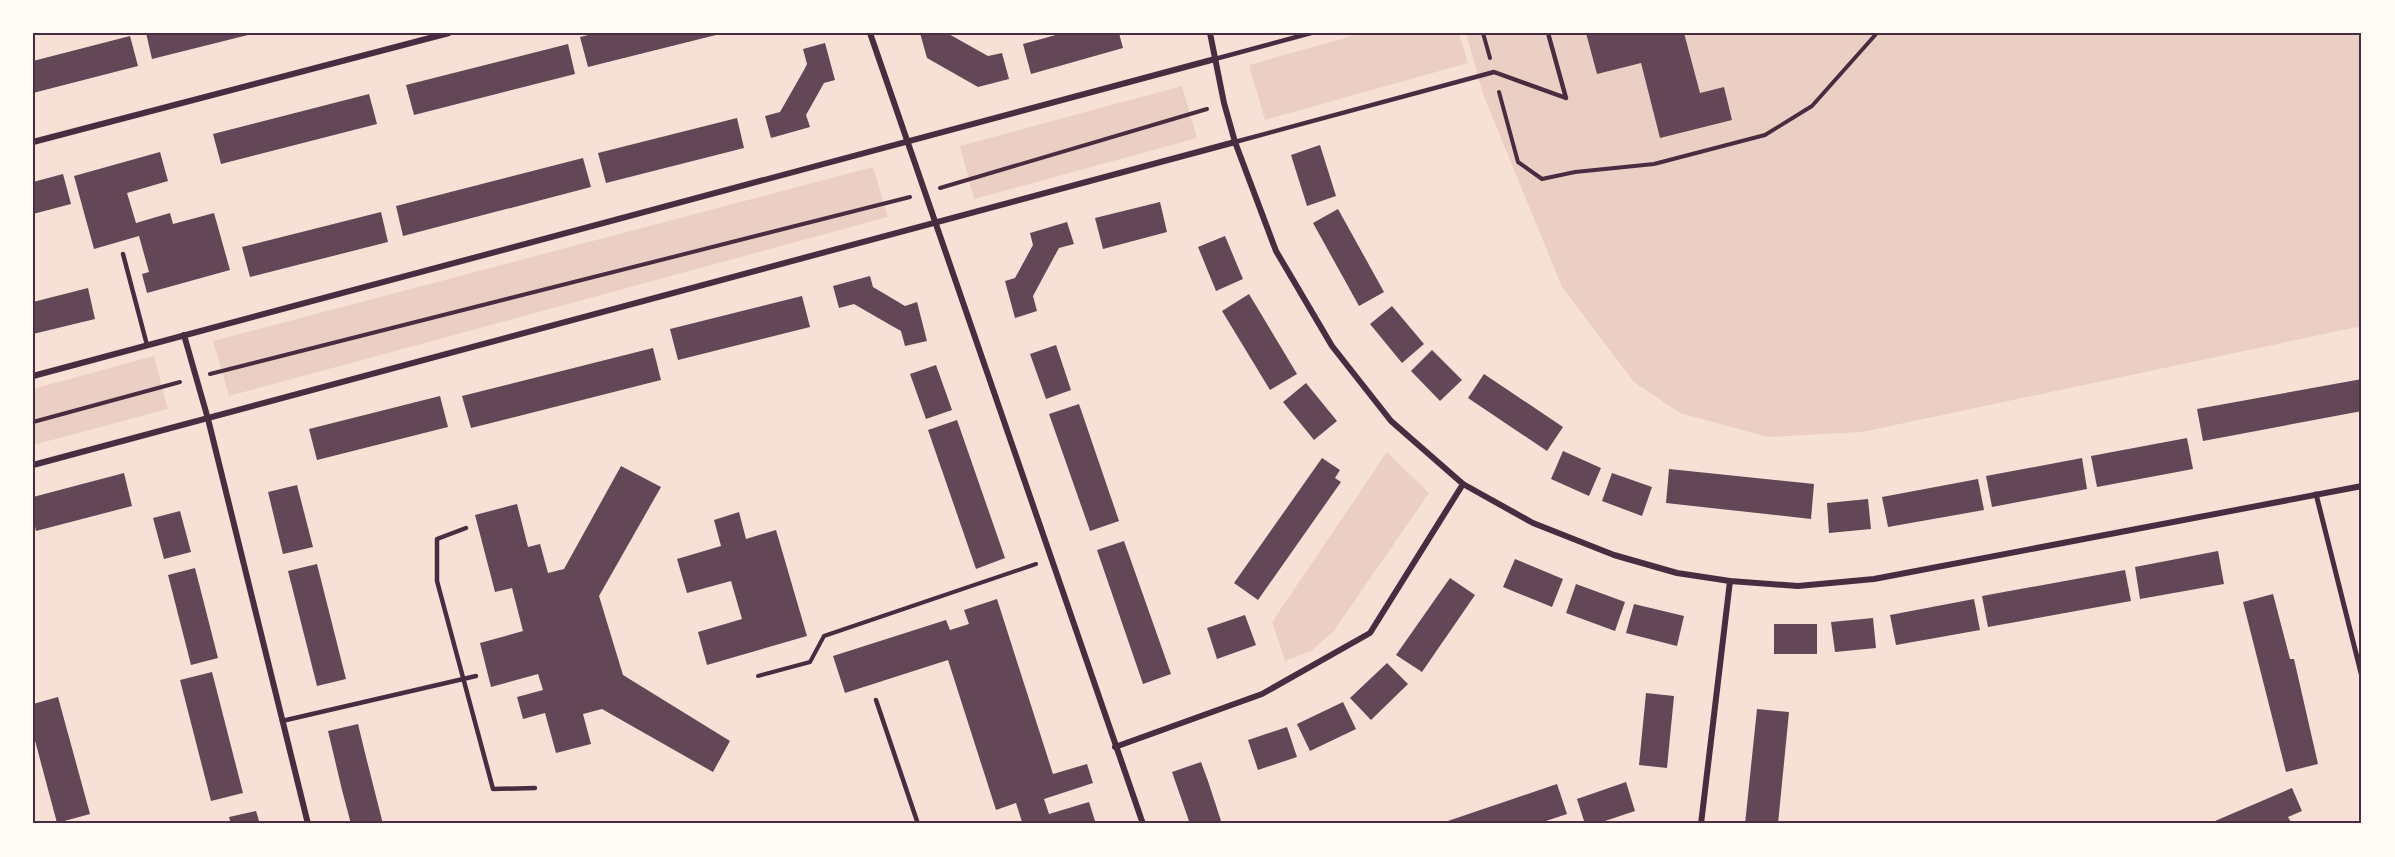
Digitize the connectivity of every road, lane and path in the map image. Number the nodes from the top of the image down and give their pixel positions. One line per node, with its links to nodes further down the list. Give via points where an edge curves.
1 (448, 33): 11 (street)
2 (870, 33): 13 (street)
3 (1210, 33): 8 (street)
4 (1311, 33): 8 (lane)
5 (1483, 33): 9 (path)
6 (1548, 33): 9 (lane, via 1566,98)
7 (1878, 33): 9 (path, via 1812,106 1765,135 1654,165 1542,179 1518,162)
8 (1215, 60): 12 (street); 13 (street)
9 (1494, 72): 12 (lane)
10 (1207, 109): 14 (path)
11 (33, 142)
12 (1235, 142): 16 (street); 26 (street, via 1276,251 1332,346 1391,421)
13 (908, 143): 16 (street); 18 (street)
14 (944, 187)
15 (904, 199): 20 (path)
16 (936, 223): 23 (street); 30 (street)
17 (123, 254): 19 (lane)
18 (184, 335): 19 (street); 23 (street)
19 (147, 345): 21 (street)
20 (212, 373)
21 (33, 376)
22 (173, 384): 24 (path)
23 (208, 419): 25 (street); 37 (street)
24 (33, 422)
25 (33, 465)
26 (1463, 484): 31 (street, via 1533,523 1614,555 1677,573); 38 (street, via 1370,633 1262,694)
27 (2362, 486): 28 (street)
28 (2316, 495): 31 (street, via 1874,579 1798,586); 34 (street)
29 (466, 528): 35 (lane, via 437,539 437,581)
30 (1052, 560): 33 (path, via 824,636 810,662); 38 (street)
31 (1730, 581): 43 (street)
32 (476, 676): 35 (lane)
33 (758, 676)
34 (2362, 677)
35 (462, 680): 37 (lane); 39 (lane, via 493,789)
36 (876, 700): 41 (lane)
37 (282, 721): 40 (street)
38 (1115, 747): 42 (street)
39 (535, 788)
40 (308, 824)
41 (918, 824)
42 (1143, 824)
43 (1701, 824)

